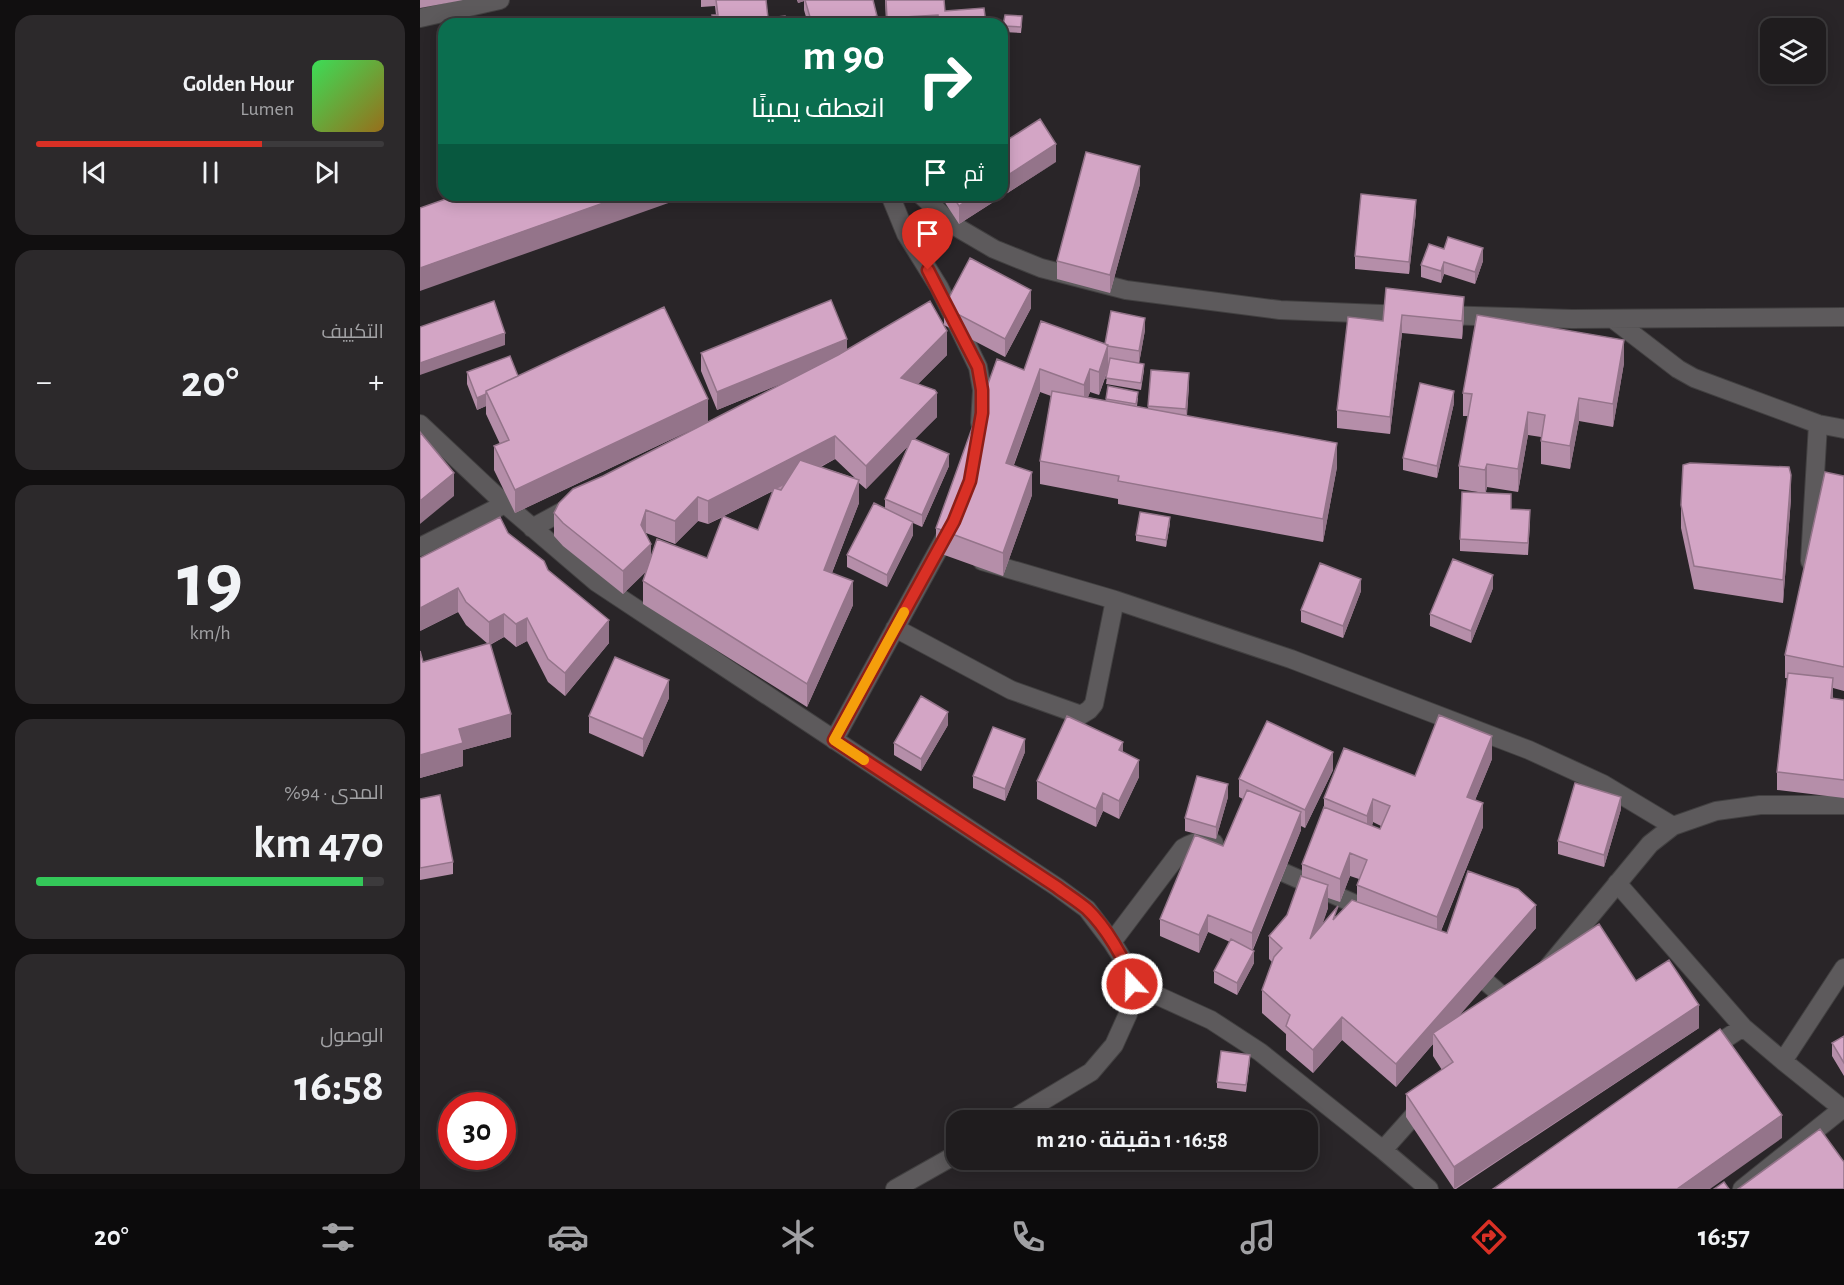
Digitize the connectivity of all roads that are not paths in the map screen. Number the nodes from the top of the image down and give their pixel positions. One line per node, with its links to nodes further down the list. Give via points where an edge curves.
1 (500, 0): 2 (street)
2 (420, 18)
3 (892, 201): 5 (street, via 906,234)
4 (932, 201): 8 (street, via 953,225 994,249 1041,268 1126,290 1280,310)
5 (947, 304): 6 (street); 12 (street, via 978,367 982,402)
6 (929, 316)
7 (1844, 317): 8 (street)
8 (1613, 319): 10 (street, via 1694,378)
9 (420, 424): 14 (street)
10 (1818, 424): 11 (street); 19 (street)
11 (1844, 429)
12 (978, 436)
13 (594, 494): 16 (street)
14 (505, 504): 16 (street); 17 (street)
15 (954, 521): 18 (street)
16 (532, 528): 22 (street, via 596,582)
17 (420, 547)
18 (938, 549): 20 (street); 21 (street)
19 (1809, 577)
20 (1114, 600): 21 (street, via 1094,704 1082,715 1011,690); 26 (street, via 1291,659 1529,750 1603,784)
21 (895, 628): 22 (street)
22 (834, 740): 31 (street, via 1057,887 1087,909)
23 (1792, 782): 24 (street)
24 (1791, 805): 25 (street); 26 (street, via 1716,811)
25 (1844, 805)
26 (1673, 826): 29 (street, via 1650,844)
27 (1227, 849): 31 (street, via 1207,840 1183,848)
28 (1247, 857): 30 (street)
29 (1617, 883): 34 (street); 39 (street)
30 (1392, 921)
31 (1113, 942): 35 (street, via 1129,969)
32 (1457, 958): 37 (street)
33 (1844, 968): 41 (street)
34 (1539, 976)
35 (1132, 984): 43 (street, via 1128,1014 1114,1045 1091,1072); 45 (street, via 1210,1020 1260,1052)
36 (1526, 990): 37 (street)
37 (1512, 1004): 38 (street)
38 (1497, 1020)
39 (1743, 1027): 40 (street); 41 (street)
40 (1694, 1060)
41 (1783, 1061): 44 (street)
42 (1439, 1088): 45 (street)
43 (1028, 1110)
44 (1843, 1110): 49 (street)
45 (1383, 1150): 48 (street)
46 (946, 1160): 47 (street)
47 (895, 1189)
48 (1429, 1189)
49 (1742, 1189)

